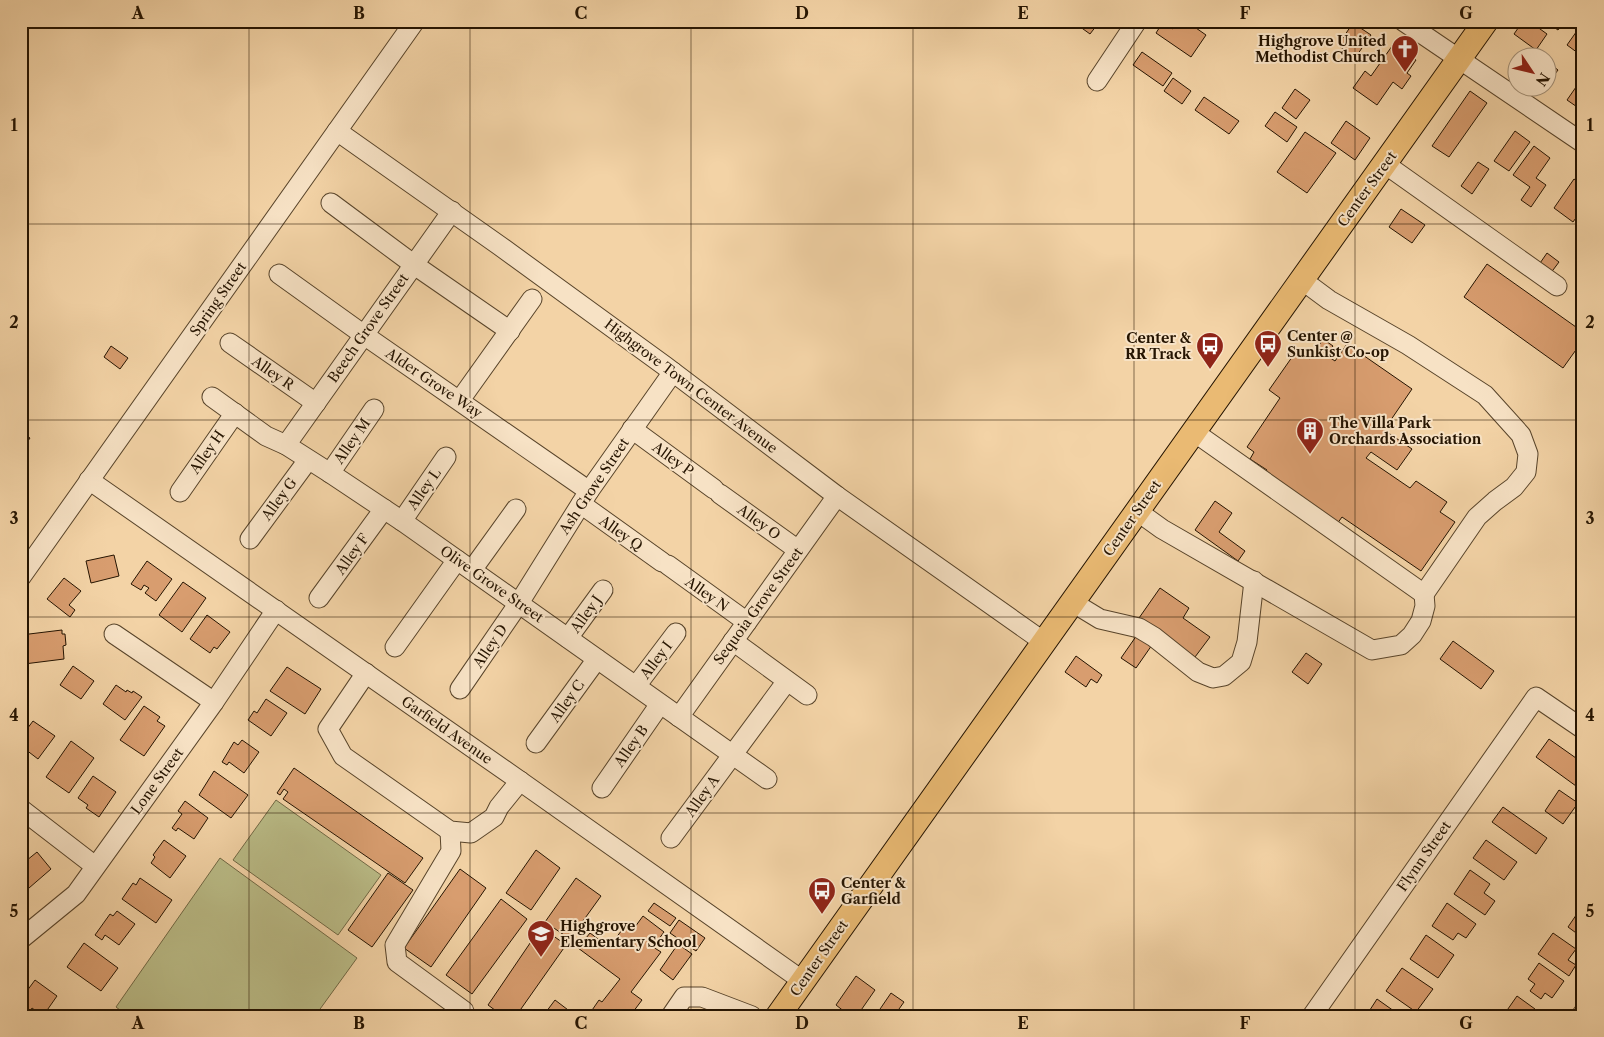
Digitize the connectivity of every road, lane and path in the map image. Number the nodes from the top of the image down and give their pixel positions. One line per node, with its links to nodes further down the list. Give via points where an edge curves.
1 (415, 21): 7 (street, Spring Street)
2 (1137, 21): 6 (street)
3 (1403, 21): 5 (street)
4 (1486, 21): 5 (main road, Center Street)
5 (1459, 60): 8 (street); 9 (main road, Center Street)
6 (1097, 81)
7 (337, 131): 11 (street, Highgrove Town Center Avenue); 32 (street, Spring Street)
8 (1583, 143)
9 (1385, 164): 14 (main road, Center Street); 15 (street)
10 (330, 203): 12 (street)
11 (452, 211): 12 (street, Beech Grove Street); 20 (street, Highgrove Town Center Avenue)
12 (413, 264): 17 (street); 18 (street, Beech Grove Street)
13 (279, 274): 18 (street, Alder Grove Way)
14 (1302, 280): 27 (main road, Center Street); 48 (street, via 1329,300 1408,345 1485,395 1521,435 1528,454 1526,472 1514,487 1477,517)
15 (1557, 286)
16 (532, 299): 17 (street)
17 (510, 330): 22 (street)
18 (364, 335): 22 (street, Alder Grove Way); 23 (street, Beech Grove Street)
19 (230, 343): 23 (street, Alley R)
20 (673, 372): 26 (street, Ash Grove Street); 35 (street, Highgrove Town Center Avenue)
21 (212, 397): 25 (street, Olive Grove Street)
22 (460, 400): 36 (street, Alder Grove Way)
23 (316, 403): 28 (street, Beech Grove Street)
24 (374, 409): 31 (street, Alley M)
25 (235, 413): 28 (street, Olive Grove Street, via 266,436); 34 (street, Alley H)
26 (632, 430): 33 (street, Alley P); 36 (street, Ash Grove Street)
27 (1194, 432): 39 (main road, Center Street); 48 (street)
28 (286, 445): 30 (street, Olive Grove Street)
29 (446, 457): 40 (street, Alley L)
30 (308, 460): 31 (street, Olive Grove Street); 41 (street, Alley G)
31 (330, 472): 38 (street, Olive Grove Street)
32 (89, 480): 45 (street, Spring Street); 52 (street, Garfield Avenue)
33 (717, 491): 42 (street, Alley O)
34 (180, 492)
35 (837, 496): 42 (street, Sequoia Grove Street); 58 (street, Highgrove Town Center Avenue)
36 (585, 497): 43 (street, Alley Q); 51 (street, Ash Grove Street)
37 (516, 508): 44 (street)
38 (384, 509): 40 (street, Olive Grove Street); 49 (street, Alley F)
39 (1137, 511): 46 (street); 50 (main road, Center Street)
40 (402, 521): 44 (street, Olive Grove Street)
41 (250, 539)
42 (798, 550): 53 (street, Sequoia Grove Street)
43 (665, 564): 53 (street, Alley N)
44 (465, 565): 51 (street, Olive Grove Street); 59 (street)
45 (21, 577)
46 (1254, 581): 48 (street, via 1372,650 1401,645 1412,635 1421,620); 50 (street, via 1247,642 1241,662 1224,676 1213,678 1198,672 1139,628 1100,619)
47 (603, 590): 56 (street, Alley J)
48 (1424, 594)
49 (319, 598)
50 (1072, 602): 58 (main road, Center Street)
51 (519, 603): 56 (street, Olive Grove Street); 64 (street, Alley D)
52 (276, 610): 61 (street, Garfield Avenue); 66 (street, Lone Street)
53 (747, 622): 57 (street, Sequoia Grove Street)
54 (676, 633): 63 (street, Alley I)
55 (114, 634): 66 (street)
56 (568, 638): 60 (street, Olive Grove Street)
57 (733, 641): 62 (street); 68 (street, Sequoia Grove Street)
58 (1044, 642): 80 (main road, Center Street)
59 (395, 647)
60 (597, 659): 63 (street, Olive Grove Street); 70 (street, Alley C)
61 (366, 674): 73 (street, Garfield Avenue); 76 (street, via 328,729 343,756)
62 (787, 681): 65 (street); 71 (street, Alley A)
63 (636, 686): 67 (street, Olive Grove Street)
64 (460, 689)
65 (807, 695)
66 (214, 702): 78 (street, Lone Street)
67 (660, 704): 68 (street, Olive Grove Street); 74 (street, Alley B)
68 (679, 717): 71 (street, Olive Grove Street)
69 (1583, 729): 85 (street, Flynn Street, via 1536,697)
70 (536, 743)
71 (733, 754): 72 (street, Olive Grove Street); 77 (street, Alley A)
72 (767, 778)
73 (520, 781): 76 (street, via 494,817 471,833); 80 (street, Garfield Avenue)
74 (602, 788)
75 (21, 809): 78 (street)
76 (450, 831): 81 (street, via 451,852 394,945 397,962)
77 (671, 838)
78 (95, 866): 79 (street, Lone Street, via 76,894)
79 (21, 938)
80 (803, 981): 84 (main road, Center Street)
81 (464, 1011)
82 (671, 1016): 83 (street, via 684,997 702,998)
83 (752, 1016)
84 (778, 1016)
85 (1312, 1016)

